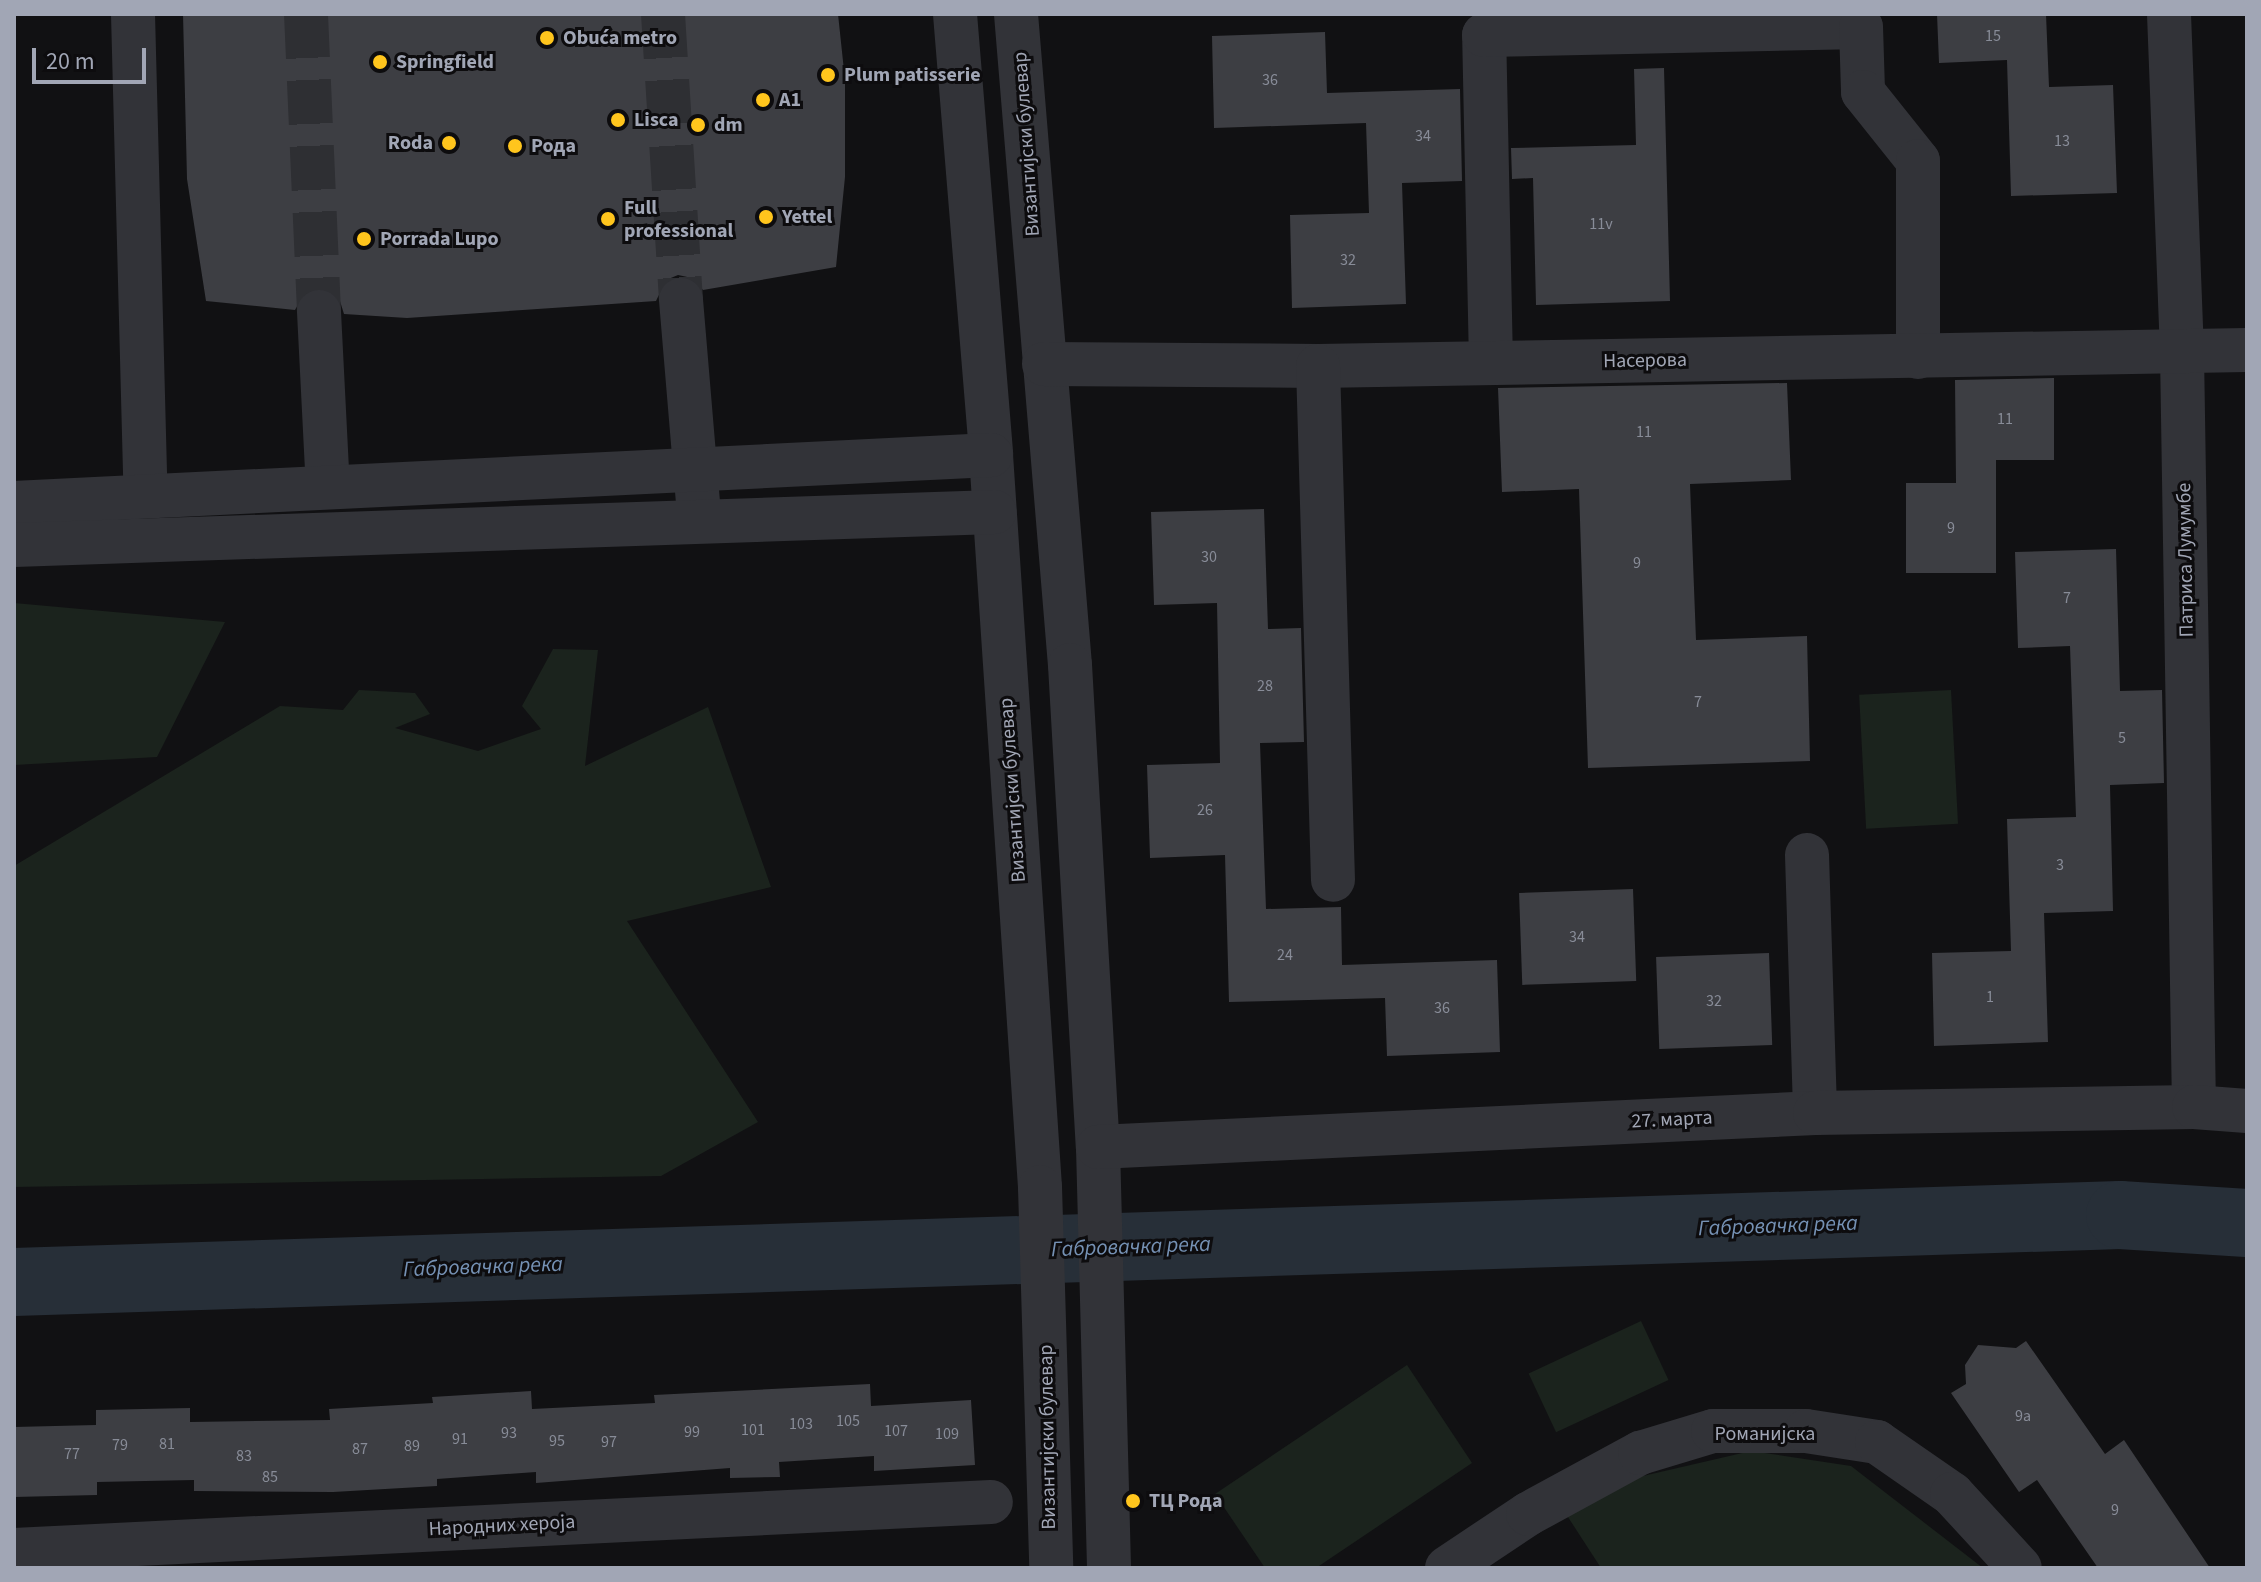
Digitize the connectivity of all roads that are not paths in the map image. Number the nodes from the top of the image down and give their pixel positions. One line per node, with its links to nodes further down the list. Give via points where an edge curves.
1 (133, 14): 19 (street)
2 (955, 14): 14 (street, Византијски булевар)
3 (1016, 14): 12 (street, Византијски булевар)
4 (2169, 14): 9 (street, Патриса Лумумбе)
5 (1861, 20): 10 (street, via 1863,92 1918,161); 11 (street, via 1484,35)
6 (681, 300): 15 (street)
7 (319, 312): 17 (street)
8 (2247, 350): 9 (street, Насерова)
9 (2182, 353): 10 (street, Насерова); 28 (street, Патриса Лумумбе)
10 (1918, 357): 11 (street, Насерова)
11 (1491, 363): 13 (street, Насерова)
12 (1044, 364): 13 (street, Насерова); 31 (street, Византијски булевар, via 1070,665)
13 (1318, 366): 27 (street)
14 (991, 455): 15 (street); 21 (street, Византијски булевар)
15 (696, 472): 16 (street); 22 (street)
16 (382, 485): 17 (street); 23 (street)
17 (328, 487): 18 (street)
18 (206, 492): 19 (street); 24 (street)
19 (146, 496): 20 (street)
20 (14, 503)
21 (994, 512): 22 (street); 34 (street, Византијски булевар, via 1040,1187)
22 (700, 524): 23 (street)
23 (380, 534): 24 (street)
24 (209, 540): 25 (street)
25 (14, 545)
26 (1807, 855): 30 (street)
27 (1333, 880)
28 (2194, 1107): 29 (street, 27. марта); 30 (street, 27. марта)
29 (2247, 1111)
30 (1815, 1113): 31 (street, 27. марта)
31 (1098, 1166): 35 (street, Византијски булевар)
32 (991, 1502): 33 (street, Народних хероја)
33 (14, 1550)
34 (1051, 1568)
35 (1109, 1568)
36 (1447, 1568): 37 (street, Романијска, via 1528,1514 1640,1453 1713,1431 1806,1431 1877,1442 1952,1494)
37 (2020, 1568)

